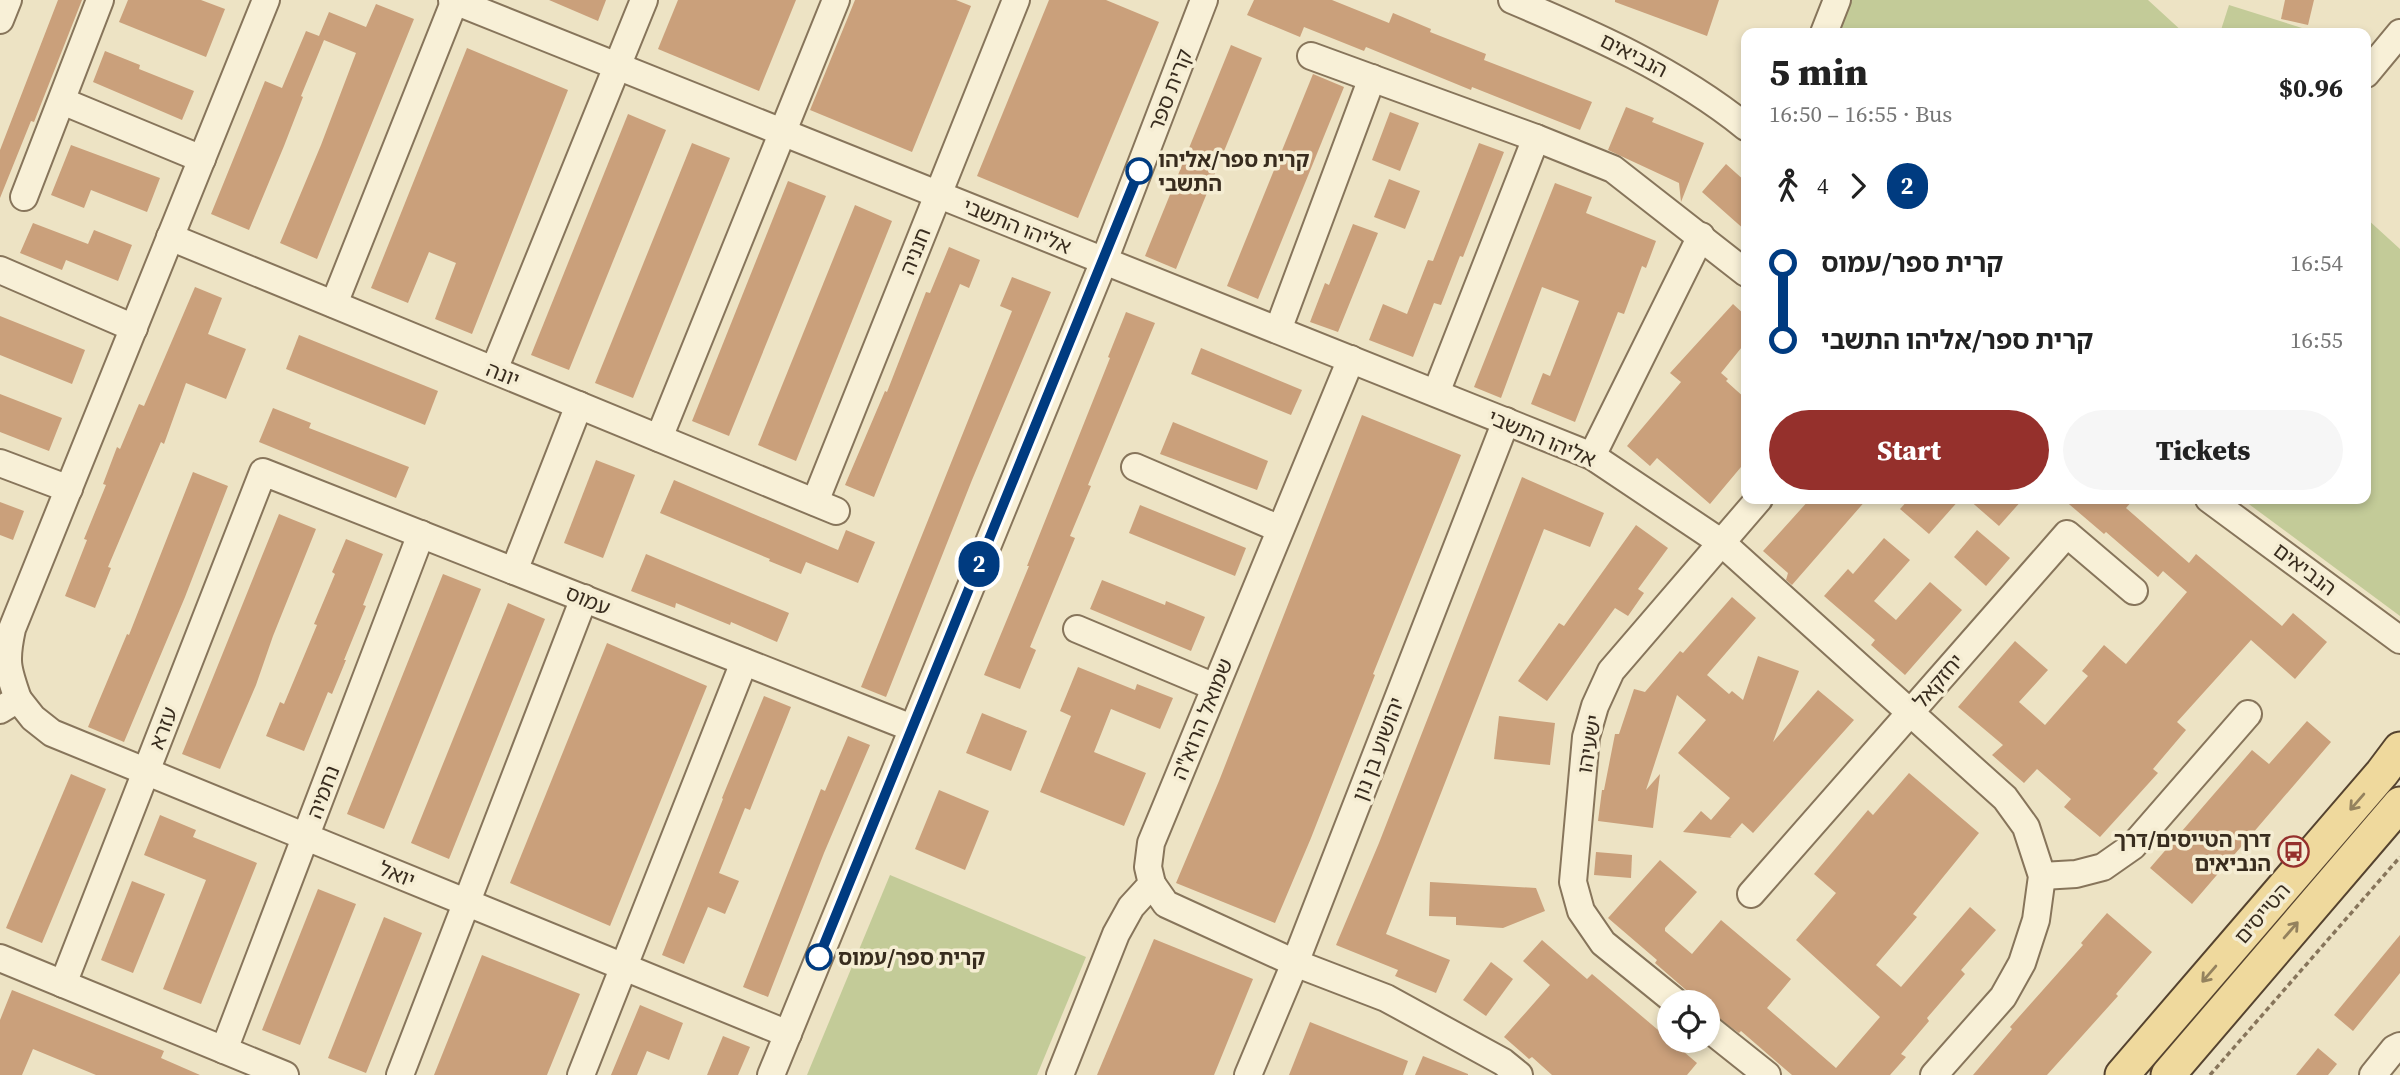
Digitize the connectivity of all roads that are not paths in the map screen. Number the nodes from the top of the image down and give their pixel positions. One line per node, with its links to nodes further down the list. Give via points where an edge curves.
1 (8, 0): 12 (street)
2 (100, 0): 19 (street)
3 (266, 0): 23 (street)
4 (454, 0): 16 (street, אליהו התשבי); 31 (street)
5 (644, 0): 16 (street)
6 (836, 0): 21 (street)
7 (1016, 0): 24 (street, חנניה)
8 (1204, 0): 28 (street, קרית ספר)
9 (1512, 0): 11 (street, הנביאים)
10 (1837, 0): 13 (street)
11 (1539, 5): 20 (street, הנביאים, via 1657,66)
12 (0, 20)
13 (1826, 28)
14 (2400, 33): 17 (street)
15 (1311, 56): 18 (street)
16 (617, 66): 21 (street, אליהו התשבי); 35 (street)
17 (2371, 68)
18 (1372, 78): 22 (street); 33 (street)
19 (61, 101): 23 (street); 25 (street)
20 (1741, 123)
21 (782, 132): 24 (street, אליהו התשבי); 39 (street)
22 (1536, 138): 26 (street, via 1612,169); 36 (street)
23 (202, 159): 27 (street)
24 (938, 194): 28 (street, אליהו התשבי); 47 (street, חנניה)
25 (24, 197)
26 (1701, 236): 29 (street); 40 (street)
27 (170, 237): 31 (street, יונה); 32 (street)
28 (1104, 261): 33 (street, אליהו התשבי); 62 (street, קרית ספר)
29 (1741, 269)
30 (0, 270): 32 (street)
31 (334, 304): 35 (street, יונה)
32 (134, 328): 44 (street)
33 (1278, 330): 34 (street, אליהו התשבי)
34 (1351, 359): 36 (street, אליהו התשבי); 48 (street, שמואל הרוא"ה)
35 (494, 370): 37 (street, יונה)
36 (1436, 393): 38 (street, אליהו התשבי)
37 (579, 405): 39 (street, יונה); 51 (street)
38 (1506, 421): 40 (street, אליהו התשבי); 72 (street, יהושוע בן נון)
39 (659, 438): 47 (street, יונה)
40 (1592, 456): 50 (street, אליהו התשבי)
41 (0, 463): 44 (street)
42 (1135, 467): 48 (street)
43 (263, 472): 49 (street, עמוס); 64 (street, עזרא)
44 (69, 489): 55 (street)
45 (1755, 504): 50 (street, ישעיהו)
46 (2216, 504): 56 (street, הנביאים)
47 (825, 506)
48 (1280, 529): 58 (street, שמואל הרוא"ה)
49 (421, 534): 51 (street, עמוס); 66 (street, נחמיה)
50 (1722, 543): 60 (street, אליהו התשבי); 75 (street, ישעיהו, via 1611,671 1595,706 1585,750 1573,882 1581,911 1604,943)
51 (514, 571): 53 (street, עמוס)
52 (2134, 591): 60 (street, יחזקאל, via 2067,534)
53 (584, 598): 57 (street, עמוס); 70 (street)
54 (1077, 629): 58 (street)
55 (5, 639): 59 (street)
56 (2400, 640)
57 (744, 662): 62 (street, עמוס); 73 (street)
58 (1215, 687): 68 (street, שמואל הרוא"ה, via 1151,843 1148,867)
59 (9, 704): 64 (street, יואל, via 52,733)
60 (1911, 712): 67 (street, אליהו התשבי, via 2005,798 2026,827); 69 (street, יחזקאל)
61 (2248, 715): 67 (street, via 2133,846 2103,867)
62 (912, 728): 76 (street, קרית ספר)
63 (2400, 749): 89 (main road, הטייסים, one-way to 89)
64 (146, 771): 66 (street, יואל); 74 (street, עזרא)
65 (2398, 808): 90 (main road, הטייסים, one-way to 65)
66 (306, 836): 70 (street, יואל); 79 (street, נחמיה)
67 (2042, 876): 88 (street, via 2036,920 2022,963 2003,997)
68 (1152, 884): 72 (street, via 1166,904); 85 (street, via 1131,907 1116,934)
69 (1751, 894)
70 (467, 902): 73 (street, יואל); 82 (street)
71 (0, 958): 74 (street)
72 (1295, 963): 80 (street, via 1386,998); 86 (street, יהושוע בן נון)
73 (624, 967): 76 (street, יואל); 83 (street)
74 (63, 984): 79 (street)
75 (1661, 990)
76 (788, 1034): 84 (street, קרית ספר)
77 (1720, 1038): 87 (street)
78 (2400, 1046): 91 (street)
79 (224, 1050): 81 (street)
80 (1504, 1071)
81 (285, 1075)
82 (400, 1075)
83 (581, 1075)
84 (771, 1075)
85 (1060, 1075)
86 (1248, 1075)
87 (1767, 1075)
88 (1934, 1075)
89 (2122, 1075)
90 (2168, 1075)
91 (2373, 1075)

